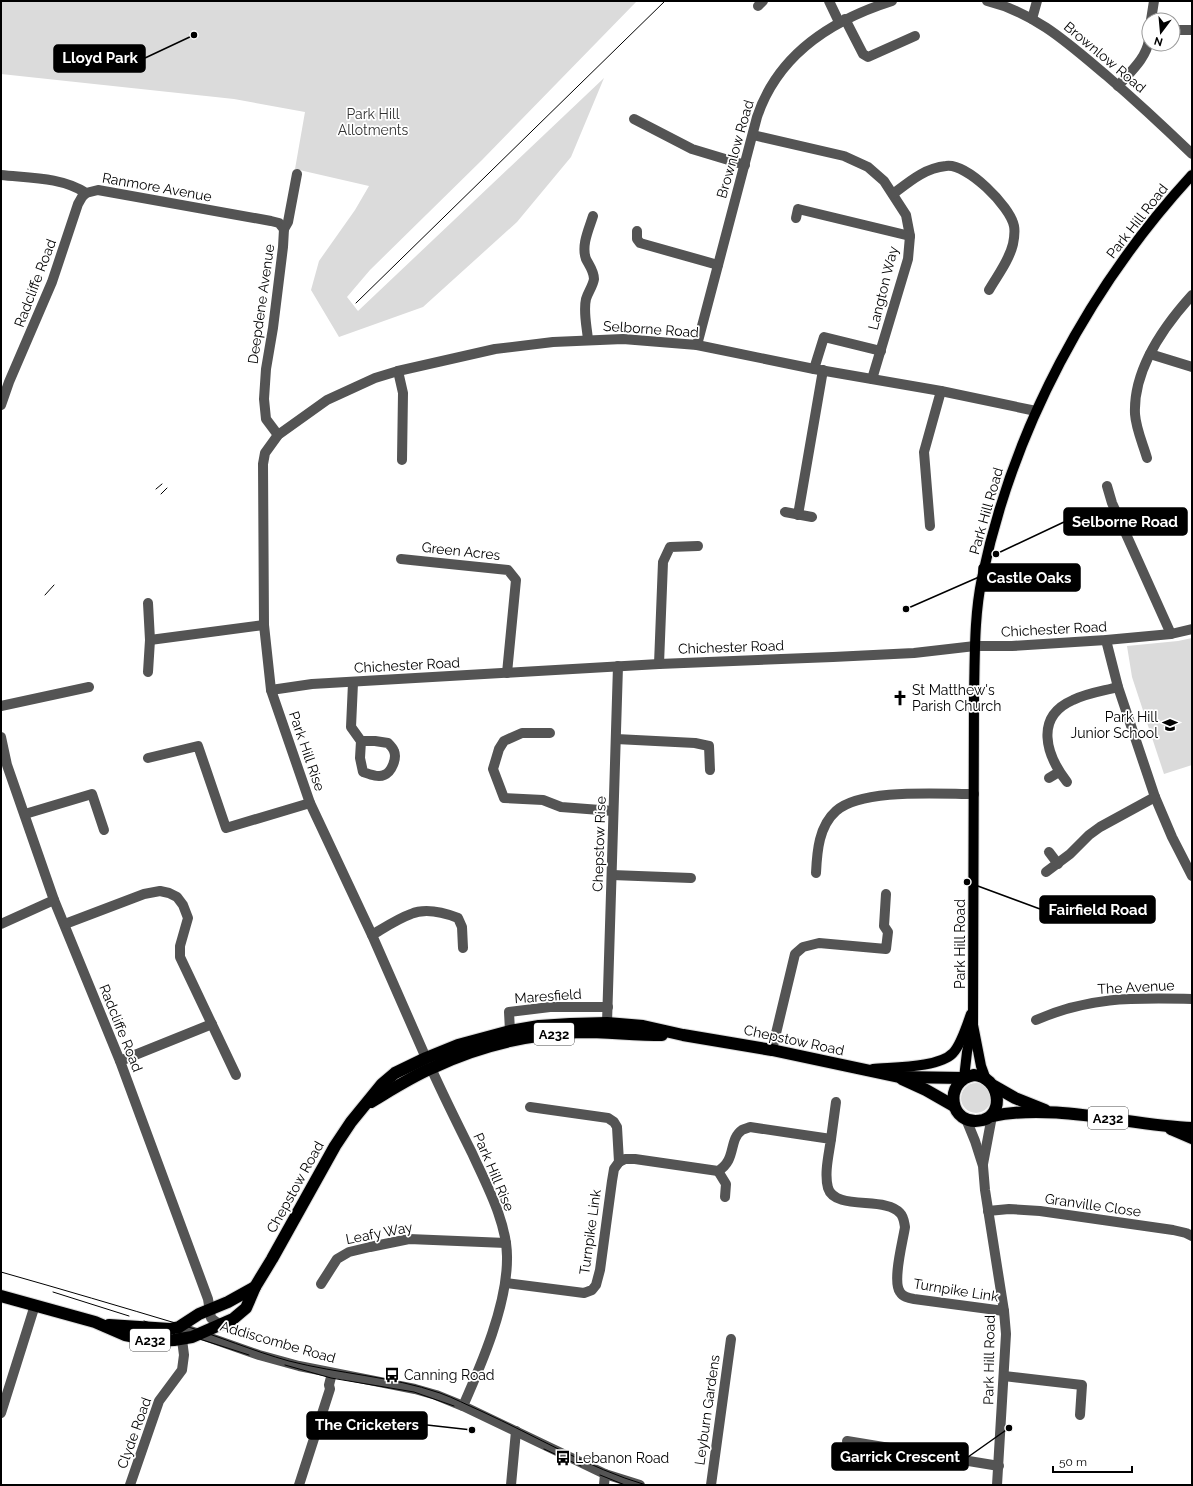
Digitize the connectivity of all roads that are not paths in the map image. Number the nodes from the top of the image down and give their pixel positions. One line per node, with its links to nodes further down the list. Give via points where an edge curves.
1 (829, 1): 8 (street)
2 (892, 1): 8 (street, Brownlow Road)
3 (987, 1): 7 (street, Brownlow Road)
4 (1037, 1): 7 (street)
5 (1154, 1): 6 (street)
6 (1153, 12)
7 (1032, 19): 13 (street, Brownlow Road, via 1058,34)
8 (842, 21): 11 (street, via 863,54 868,57); 15 (street, Brownlow Road, via 810,42 783,69 762,103)
9 (1181, 30): 10 (street)
10 (1192, 30)
11 (915, 36)
12 (1145, 52): 13 (street)
13 (1118, 86): 16 (street, Brownlow Road)
14 (634, 119): 17 (street, via 692,149)
15 (753, 135): 17 (street, Brownlow Road); 22 (street, Langton Way, via 844,156 868,167)
16 (1192, 154)
17 (745, 165): 28 (street, Brownlow Road)
18 (298, 174): 25 (street, Deepdene Avenue, via 288,222)
19 (1, 175): 21 (street, Ranmore Avenue, via 62,182)
20 (1192, 175): 41 (main road, Park Hill Road, via 1152,221 1105,286 1071,342)
21 (86, 193): 25 (street, Ranmore Avenue, via 98,190 271,221); 40 (street, Radcliffe Road, via 78,204 52,282)
22 (893, 194): 27 (street, Langton Way, via 906,215); 29 (street, via 927,170 948,165 964,170 989,189 1005,208 1014,226 1013,244 1008,258)
23 (593, 216): 31 (street, via 584,247 594,277 586,300)
24 (796, 218): 27 (street, via 798,209)
25 (284, 229): 42 (street, Deepdene Avenue, via 264,400 266,420)
26 (637, 231): 28 (street, via 640,243)
27 (910, 236): 33 (street, Langton Way, via 908,259)
28 (718, 266): 32 (street, Brownlow Road)
29 (989, 290)
30 (1192, 295): 34 (street)
31 (588, 340): 32 (street, Selborne Road, via 630,339); 37 (street, Selborne Road, via 495,349)
32 (697, 345): 36 (street, Selborne Road)
33 (881, 350): 36 (street, via 824,337); 38 (street, Langton Way)
34 (1150, 354): 35 (street); 43 (street, via 1136,391 1135,415)
35 (1192, 368)
36 (819, 369): 38 (street, Selborne Road); 47 (street)
37 (398, 371): 42 (street, Selborne Road, via 375,378 327,400); 44 (street, via 404,402)
38 (872, 379): 39 (street, Selborne Road)
39 (941, 391): 41 (street, Selborne Road); 49 (street, via 924,452)
40 (1, 405)
41 (1036, 411): 58 (main road, Park Hill Road, via 996,520 982,578)
42 (278, 435): 53 (street, Park Hill Rise, via 265,453 263,464)
43 (1147, 458)
44 (402, 460)
45 (1107, 486): 55 (street, via 1112,503)
46 (785, 512): 47 (street)
47 (798, 515): 48 (street)
48 (812, 517)
49 (930, 526)
50 (698, 546): 59 (street, via 670,547 663,562)
51 (401, 559): 62 (street, Green Acres, via 508,570 516,580)
52 (148, 603): 56 (street)
53 (264, 625): 56 (street); 66 (street, Park Hill Rise)
54 (1192, 629): 55 (street, Chichester Road)
55 (1171, 634): 57 (street, Chichester Road)
56 (150, 640): 61 (street)
57 (1106, 640): 58 (street, Chichester Road); 65 (street)
58 (975, 646): 59 (street, Chichester Road, via 926,652); 78 (main road, Park Hill Road)
59 (659, 664): 60 (street, Chichester Road)
60 (618, 666): 62 (street, Chichester Road); 70 (street, Chepstow Rise)
61 (148, 672)
62 (507, 673): 63 (street, Chichester Road)
63 (353, 683): 66 (street, Chichester Road, via 312,684); 71 (street, via 351,727)
64 (89, 687): 67 (street)
65 (1118, 687): 75 (street, via 1074,699 1060,707 1050,719 1047,735 1049,751); 79 (street)
66 (271, 690): 80 (street, Park Hill Rise)
67 (1, 706)
68 (550, 733): 81 (street, via 522,733 504,741 493,769 504,798 543,800 561,807)
69 (1, 737): 73 (street, Radcliffe Road)
70 (616, 739): 74 (street, via 695,742 709,746); 81 (street, Chepstow Rise)
71 (361, 741)
72 (148, 758): 80 (street, via 198,746 226,828)
73 (4, 768): 82 (street, Radcliffe Road)
74 (710, 770)
75 (1059, 772): 76 (street); 77 (street)
76 (1049, 778)
77 (1067, 782)
78 (974, 794): 87 (street, via 885,795 847,803 835,811 823,830 818,848); 98 (main road, Park Hill Road)
79 (1155, 797): 85 (street, via 1100,827); 89 (street)
80 (310, 803): 95 (street, Park Hill Rise)
81 (613, 811): 88 (street, Chepstow Rise)
82 (25, 814): 83 (street, via 92,794); 92 (street, Radcliffe Road)
83 (104, 830)
84 (1049, 852): 85 (street)
85 (1058, 864): 86 (street)
86 (1046, 872)
87 (816, 873)
88 (612, 875): 90 (street); 99 (street, Chepstow Rise)
89 (1192, 876)
90 (691, 878)
91 (886, 894): 106 (street, via 886,948 819,943 803,947 795,954)
92 (54, 900): 93 (street); 94 (street, Radcliffe Road)
93 (1, 924)
94 (65, 924): 102 (street, via 144,894 160,891 177,897 188,918 180,946 180,958); 107 (street, Radcliffe Road)
95 (372, 935): 96 (street, via 412,913 440,913 458,918 462,927); 108 (street, Park Hill Rise)
96 (463, 948)
97 (1192, 999): 100 (street, The Avenue, via 1108,1000 1086,1003)
98 (974, 1005): 103 (main road, Park Hill Road); 109 (main road, via 957,1048 946,1059 928,1064)
99 (608, 1007): 101 (street, Chepstow Rise); 104 (street, Maresfield, via 550,1007 509,1012)
100 (1036, 1020)
101 (607, 1023): 104 (highway, Chepstow Road / A232, via 539,1026); 105 (highway, Chepstow Road / A232, via 643,1026)
102 (212, 1024): 107 (street); 110 (street)
103 (973, 1025): 112 (main road, Park Hill Road); 113 (main road, Park Hill Road)
104 (510, 1031): 108 (highway, Chepstow Road / A232, via 458,1045)
105 (683, 1035): 106 (highway, Chepstow Road / A232); 108 (highway, Chepstow Road / A232, via 579,1032 522,1038)
106 (772, 1050): 109 (highway, Chepstow Road / A232)
107 (120, 1061): 137 (street, Radcliffe Road)
108 (429, 1063): 131 (street, Park Hill Rise, via 497,1209); 134 (highway, Chepstow Road / A232, via 395,1073 373,1094 335,1146 272,1260)
109 (864, 1070): 111 (highway, Chepstow Road / A232)
110 (236, 1075)
111 (899, 1077): 113 (highway, Chepstow Road / A232); 116 (highway, Chepstow Road / A232)
112 (985, 1077): 113 (highway, via 974,1075); 114 (highway)
113 (964, 1078): 116 (highway, via 956,1086)
114 (994, 1086): 118 (highway, A232, via 1015,1098); 119 (highway, via 997,1101)
115 (836, 1102): 124 (street, Turnpike Link)
116 (954, 1106): 120 (highway, via 958,1114)
117 (530, 1107): 125 (street, Turnpike Link, via 608,1118 617,1127)
118 (1052, 1112): 119 (highway, A232); 121 (highway, A232)
119 (992, 1116): 120 (highway); 126 (street, Park Hill Road)
120 (966, 1120): 126 (street, Park Hill Road)
121 (1164, 1126): 122 (highway, A232); 123 (highway, A232)
122 (1192, 1128)
123 (1192, 1138)
124 (831, 1139): 127 (street, via 750,1127 741,1131 735,1138 726,1166); 138 (street, Turnpike Link, via 826,1179 828,1190 841,1200 890,1207 904,1218 905,1227 897,1279 898,1289 902,1295 914,1299)
125 (619, 1162): 127 (street, via 635,1159); 132 (street, Turnpike Link, via 614,1169 600,1270 592,1290 584,1293)
126 (983, 1166): 129 (street, Park Hill Road)
127 (718, 1170): 128 (street, via 726,1184)
128 (725, 1197)
129 (988, 1211): 130 (street, Granville Close, via 1040,1211 1173,1230); 138 (street, Park Hill Road)
130 (1192, 1236)
131 (506, 1243): 132 (street, Park Hill Rise); 133 (street, Leafy Way, via 409,1239 370,1247 348,1252 337,1259)
132 (506, 1283): 147 (street, Park Hill Rise, via 499,1312)
133 (321, 1284)
134 (254, 1287): 137 (highway, Chepstow Road / A232); 140 (highway, Chepstow Road / A232, via 246,1308 233,1319)
135 (1, 1296): 136 (highway, Addiscombe Road / A232)
136 (35, 1305): 139 (highway, Addiscombe Road / A232); 148 (street)
137 (210, 1309): 140 (street, Radcliffe Road, via 211,1318); 141 (highway, Addiscombe Road / A232)
138 (1004, 1311): 146 (street, Park Hill Road)
139 (104, 1325): 141 (highway, Addiscombe Road / A232, via 170,1329); 143 (highway, Addiscombe Road / A232, via 125,1335 147,1340)
140 (220, 1325): 142 (highway, Addiscombe Road / A232)
141 (179, 1327): 142 (street, Addiscombe Road); 143 (street, Clyde Road)
142 (198, 1334): 143 (highway, Addiscombe Road / A232); 145 (street, Addiscombe Road, via 299,1366)
143 (182, 1339): 154 (street, Clyde Road, via 182,1370 159,1401)
144 (731, 1339): 159 (street, Leyburn Gardens)
145 (332, 1373): 147 (street, Addiscombe Road, via 415,1388); 155 (street, via 330,1389)
146 (1004, 1376): 149 (street, via 1082,1385); 152 (street, Park Hill Road)
147 (463, 1406): 150 (street, Addiscombe Road)
148 (1, 1414)
149 (1080, 1415)
150 (516, 1431): 153 (street, Addiscombe Road); 156 (street)
151 (846, 1441): 152 (street)
152 (999, 1466): 160 (street, Park Hill Road)
153 (605, 1474): 157 (street); 158 (street, Addiscombe Road)
154 (130, 1485)
155 (299, 1485)
156 (511, 1485)
157 (604, 1485)
158 (640, 1485)
159 (711, 1485)
160 (997, 1485)

